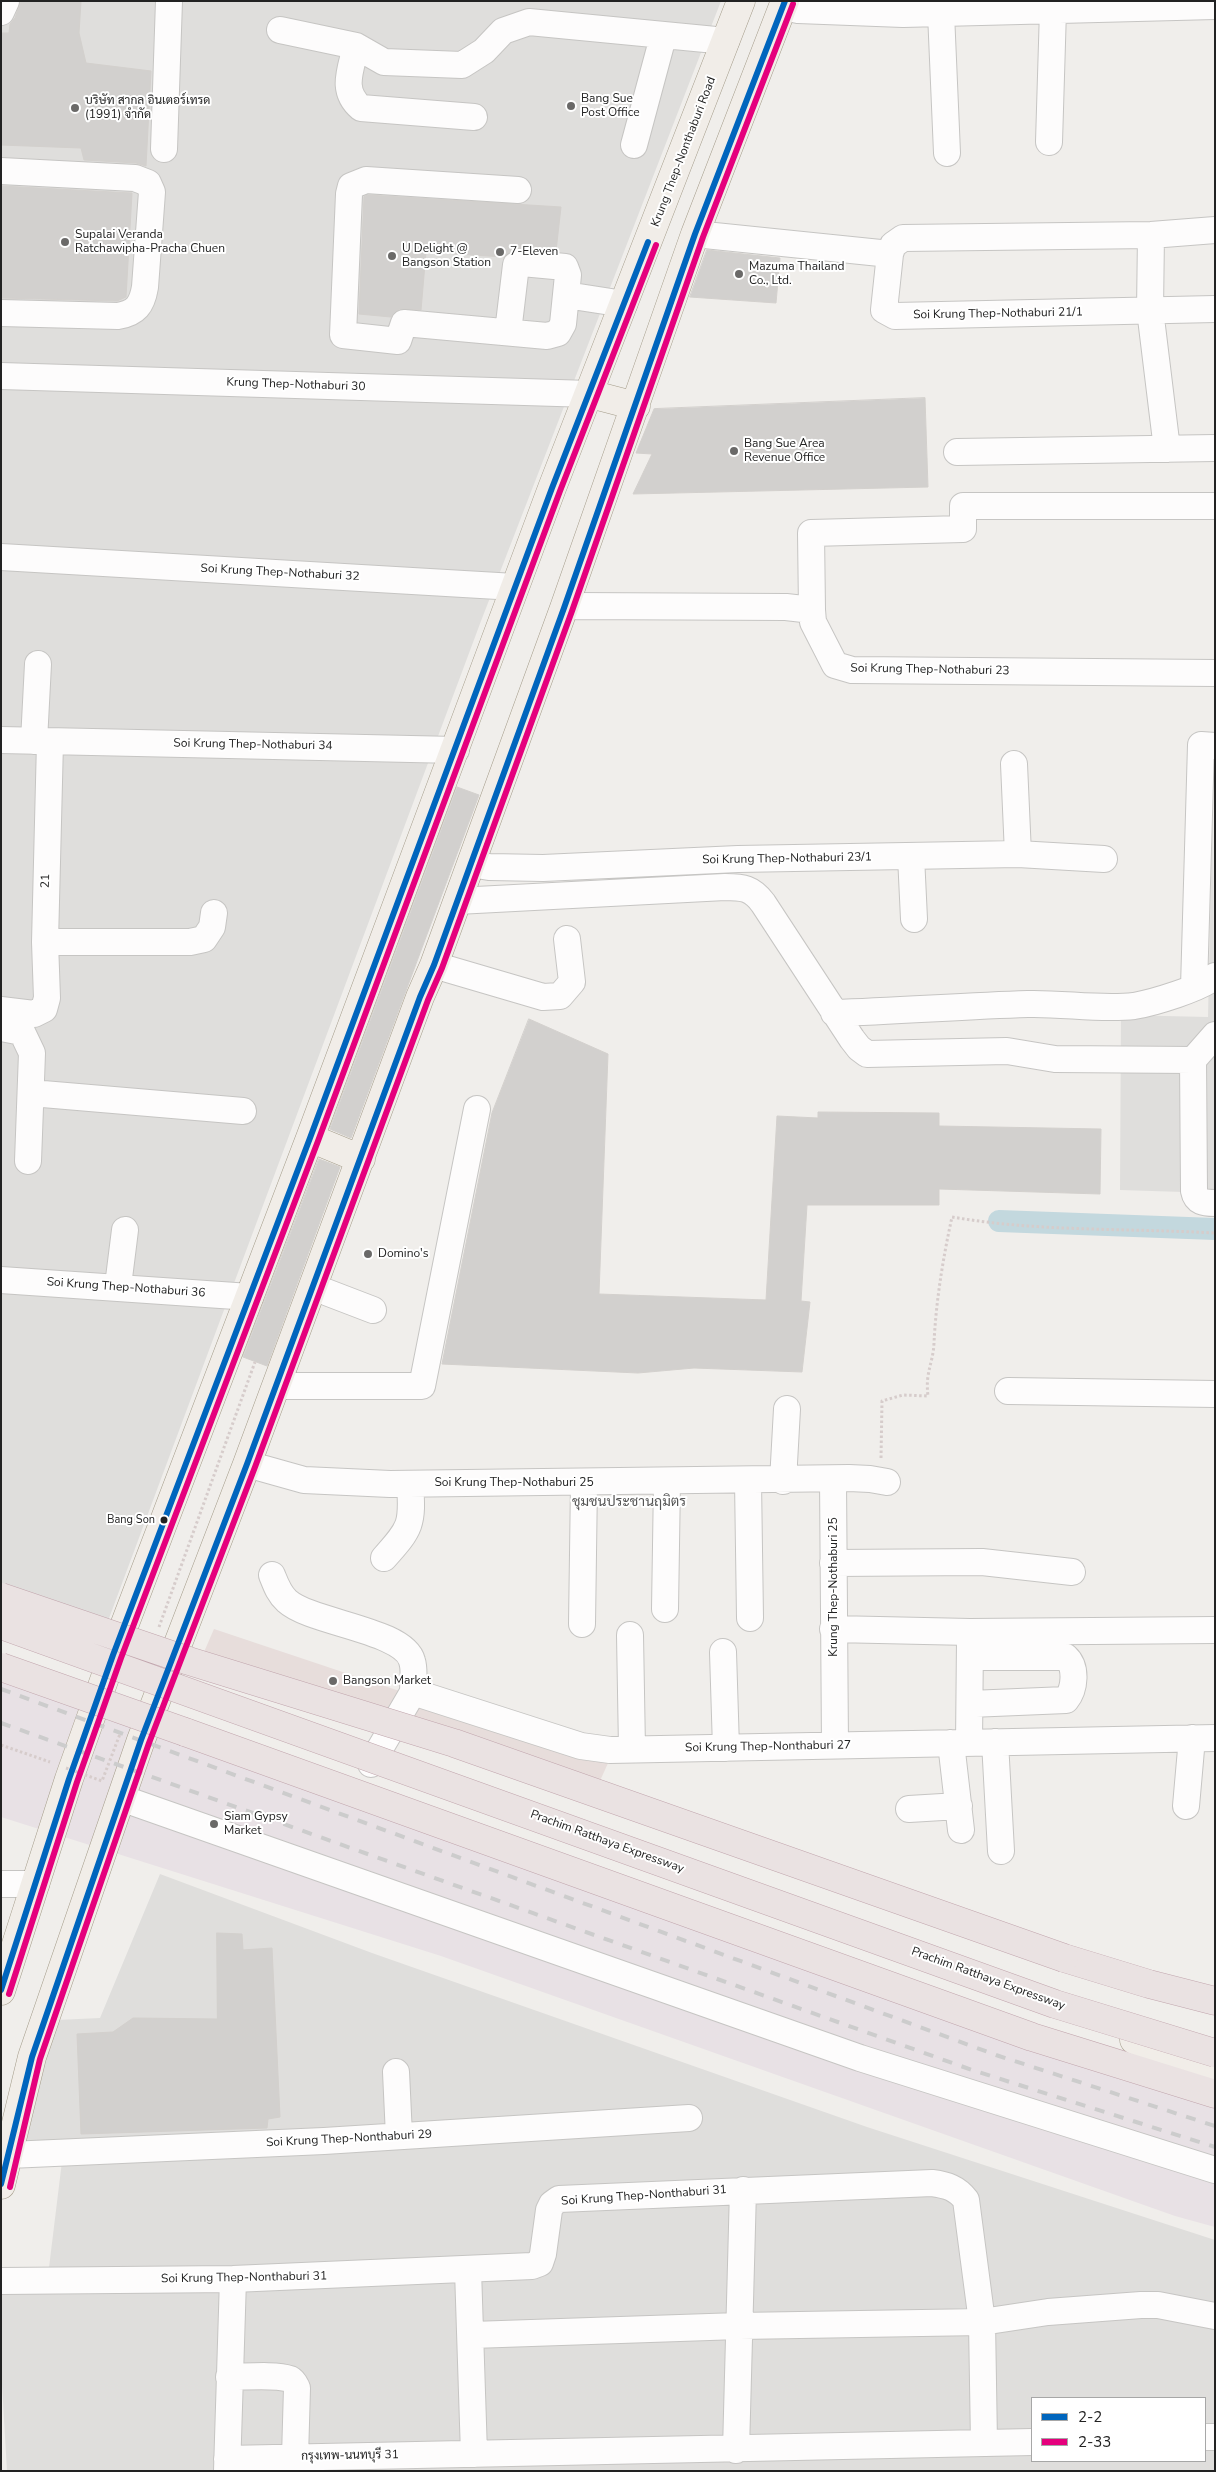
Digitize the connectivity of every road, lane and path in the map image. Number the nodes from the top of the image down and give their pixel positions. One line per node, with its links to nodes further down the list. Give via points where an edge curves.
1 (6, 1): 7 (street)
2 (169, 1): 16 (street)
3 (741, 1): 11 (main road, Krung Thep-Nonthaburi Road)
4 (784, 4): 8 (street, via 829,11); 21 (main road)
5 (1215, 6): 6 (street)
6 (1053, 10): 8 (street); 14 (street)
7 (1, 12)
8 (941, 13): 17 (street)
9 (280, 30): 12 (street)
10 (663, 37): 11 (street); 12 (street, via 529,22 503,31 484,51 462,66 384,62); 15 (street)
11 (726, 41): 25 (main road, Krung Thep-Nonthaburi Road)
12 (356, 46): 13 (street, via 348,90 353,101 362,108)
13 (474, 117)
14 (1049, 142)
15 (634, 145)
16 (164, 149)
17 (947, 154)
18 (1, 171): 28 (street, via 135,178 148,183 152,192 144,287 137,309 118,316)
19 (518, 190): 29 (street, via 366,180 351,186 349,194 343,335 398,341 404,323)
20 (1215, 230): 22 (street)
21 (695, 234): 23 (street); 32 (main road)
22 (1151, 236): 23 (street, via 903,238 893,244); 27 (street)
23 (890, 254): 27 (street, Soi Krung Thep-Nothaburi 21/1, via 884,310 895,316)
24 (566, 295): 25 (street); 29 (street, via 563,324 558,333 547,336); 29 (street, via 568,275 565,267 517,263)
25 (624, 304): 31 (main road, Krung Thep-Nonthaburi Road)
26 (1215, 308): 27 (street, Soi Krung Thep-Nothaburi 21/1)
27 (1150, 310): 34 (street)
28 (1, 313)
29 (508, 332)
30 (1, 376): 31 (street, Krung Thep-Nothaburi 30)
31 (590, 394): 32 (main road); 38 (main road, Krung Thep-Nonthaburi Road)
32 (636, 406): 39 (main road)
33 (1215, 448): 34 (street)
34 (1167, 449): 35 (street)
35 (957, 452)
36 (1215, 506): 40 (street, via 963,506 963,530 810,533)
37 (1, 557): 38 (street, Soi Krung Thep-Nothaburi 32)
38 (515, 586): 46 (main road, Krung Thep-Nonthaburi Road)
39 (564, 608): 40 (street, via 786,607); 51 (main road)
40 (812, 610): 42 (street, Soi Krung Thep-Nothaburi 23, via 813,622 835,665 852,670)
41 (38, 664): 44 (street, 21)
42 (1215, 673)
43 (1, 740): 44 (street, Soi Krung Thep-Nothaburi 34)
44 (42, 742): 46 (street, Soi Krung Thep-Nothaburi 34); 56 (street, 21)
45 (1215, 746): 58 (street, via 1201,745)
46 (456, 750): 67 (main road, Krung Thep-Nonthaburi Road)
47 (1014, 764): 48 (street)
48 (1018, 854): 49 (street, Soi Krung Thep-Nothaburi 23/1); 50 (street, Soi Krung Thep-Nothaburi 23/1)
49 (911, 856): 51 (street, Soi Krung Thep-Nothaburi 23/1, via 738,859 543,868); 54 (street)
50 (1104, 859)
51 (471, 864): 52 (main road)
52 (456, 901): 57 (main road); 60 (street, via 725,886 748,888 755,892)
53 (214, 912): 56 (street, via 212,927 204,939 190,942)
54 (914, 919)
55 (567, 939): 57 (street, via 572,982 560,996 543,997)
56 (45, 942): 59 (street, 21, via 44,1009 34,1014)
57 (434, 965): 68 (main road)
58 (1205, 981): 60 (street, via 1168,998 1132,1006 1029,1004)
59 (1, 1010)
60 (834, 1013): 63 (street, via 859,1048 868,1054 1007,1051 1055,1059)
61 (1, 1028): 64 (street, via 22,1032 26,1038 32,1053)
62 (1215, 1035): 63 (street)
63 (1193, 1060): 70 (street, via 1194,1191 1200,1201)
64 (31, 1093): 66 (street); 69 (street)
65 (477, 1109): 79 (street, via 422,1386)
66 (242, 1111)
67 (310, 1138): 68 (main road); 76 (main road, Krung Thep-Nonthaburi Road)
68 (361, 1159): 75 (main road)
69 (28, 1161)
70 (1215, 1203)
71 (125, 1230): 74 (street)
72 (1215, 1233): 84 (path, via 1037,1227 952,1217 933,1321 934,1344 926,1379 928,1396 903,1395 882,1401)
73 (1, 1280): 74 (street, Soi Krung Thep-Nothaburi 36)
74 (118, 1286): 76 (street, Soi Krung Thep-Nothaburi 36)
75 (313, 1287): 77 (street); 79 (main road)
76 (250, 1297): 107 (main road, Krung Thep-Nonthaburi Road)
77 (373, 1310)
78 (255, 1362): 103 (path, bridge)
79 (276, 1386): 83 (main road)
80 (1008, 1391): 81 (street)
81 (1215, 1394)
82 (787, 1410): 86 (street)
83 (247, 1464): 90 (street, Soi Krung Thep-Nothaburi 25, via 304,1480); 109 (main road)
84 (884, 1475): 85 (street)
85 (833, 1479): 86 (street); 92 (street, Krung Thep-Nothaburi 25)
86 (783, 1480): 87 (street, Soi Krung Thep-Nothaburi 25)
87 (748, 1481): 88 (street, Soi Krung Thep-Nothaburi 25); 98 (street)
88 (667, 1482): 89 (street, Soi Krung Thep-Nothaburi 25); 96 (street)
89 (584, 1483): 90 (street, Soi Krung Thep-Nothaburi 25); 99 (street)
90 (410, 1484): 91 (street, via 410,1525)
91 (384, 1558)
92 (833, 1563): 93 (street, via 982,1562); 101 (street, Krung Thep-Nothaburi 25)
93 (1072, 1572)
94 (272, 1575): 110 (street, via 288,1602 403,1647 412,1660)
95 (1, 1597): 128 (highway, bridge, via 189,1661 454,1743 1064,1958)
96 (664, 1609)
97 (1, 1610): 107 (street)
98 (750, 1618)
99 (582, 1624)
100 (1, 1625): 129 (highway, Prachim Ratthaya Expressway, bridge, via 1055,2004)
101 (834, 1629): 105 (street); 117 (street, Krung Thep-Nothaburi 25)
102 (1215, 1630): 105 (street)
103 (157, 1632)
104 (630, 1635): 119 (street)
105 (970, 1644): 111 (street); 111 (street, via 1066,1657 1073,1677 1071,1694 1066,1700)
106 (723, 1652): 118 (street)
107 (113, 1655): 109 (main road); 126 (main road, Krung Thep-Nonthaburi Road)
108 (1, 1667): 132 (highway, bridge, via 1032,2037)
109 (163, 1678): 120 (main road); 121 (main road)
110 (413, 1692): 119 (street, Soi Krung Thep-Nonthaburi 27, via 581,1746); 120 (street)
111 (970, 1704): 115 (street)
112 (122, 1725): 116 (path, bridge, via 102,1781)
113 (1203, 1738): 114 (street, Soi Krung Thep-Nonthaburi 27); 122 (street)
114 (995, 1742): 115 (street, Soi Krung Thep-Nonthaburi 27); 124 (street)
115 (960, 1743): 117 (street, Soi Krung Thep-Nonthaburi 27); 123 (street, via 960,1818)
116 (1, 1745)
117 (835, 1745): 118 (street, Soi Krung Thep-Nonthaburi 27)
118 (726, 1748): 119 (street, Soi Krung Thep-Nonthaburi 27)
119 (632, 1749)
120 (371, 1764): 130 (main road)
121 (121, 1798): 135 (main road, via 32,2057); 136 (street, via 860,2058)
122 (1186, 1806)
123 (909, 1809)
124 (1001, 1852)
125 (1, 1884): 126 (street)
126 (36, 1884): 127 (main road, Krung Thep-Nonthaburi Road)
127 (1, 1991)
128 (1215, 2001)
129 (1215, 2053)
130 (1215, 2070)
131 (396, 2072): 134 (street)
132 (1215, 2094)
133 (689, 2118): 134 (street, Soi Krung Thep-Nonthaburi 29)
134 (399, 2136): 135 (street, Soi Krung Thep-Nonthaburi 29)
135 (9, 2155): 137 (main road)
136 (1215, 2170)
137 (1, 2185)
138 (743, 2190): 139 (street, Soi Krung Thep-Nonthaburi 31, via 559,2199 549,2210 540,2263); 143 (street, Soi Krung Thep-Nonthaburi 31, via 948,2185 966,2200); 144 (street)
139 (468, 2270): 140 (street, Soi Krung Thep-Nonthaburi 31); 145 (street)
140 (233, 2279): 141 (street, Soi Krung Thep-Nonthaburi 31); 146 (street)
141 (1, 2281)
142 (1215, 2316): 143 (street, via 1141,2305 1048,2312)
143 (982, 2322): 144 (street); 148 (street, Soi Krung Thep-Nonthaburi 31)
144 (739, 2326): 145 (street); 149 (street)
145 (472, 2335): 150 (street)
146 (229, 2377): 151 (street, via 278,2378 294,2382 297,2388); 152 (street)
147 (1031, 2442): 148 (street, กรุงเทพ-นนทบุรี 31)
148 (984, 2443): 149 (street, กรุงเทพ-นนทบุรี 31)
149 (736, 2450): 150 (street, กรุงเทพ-นนทบุรี 31)
150 (474, 2454): 151 (street, กรุงเทพ-นนทบุรี 31)
151 (295, 2457): 152 (street, กรุงเทพ-นนทบุรี 31)
152 (227, 2465)

